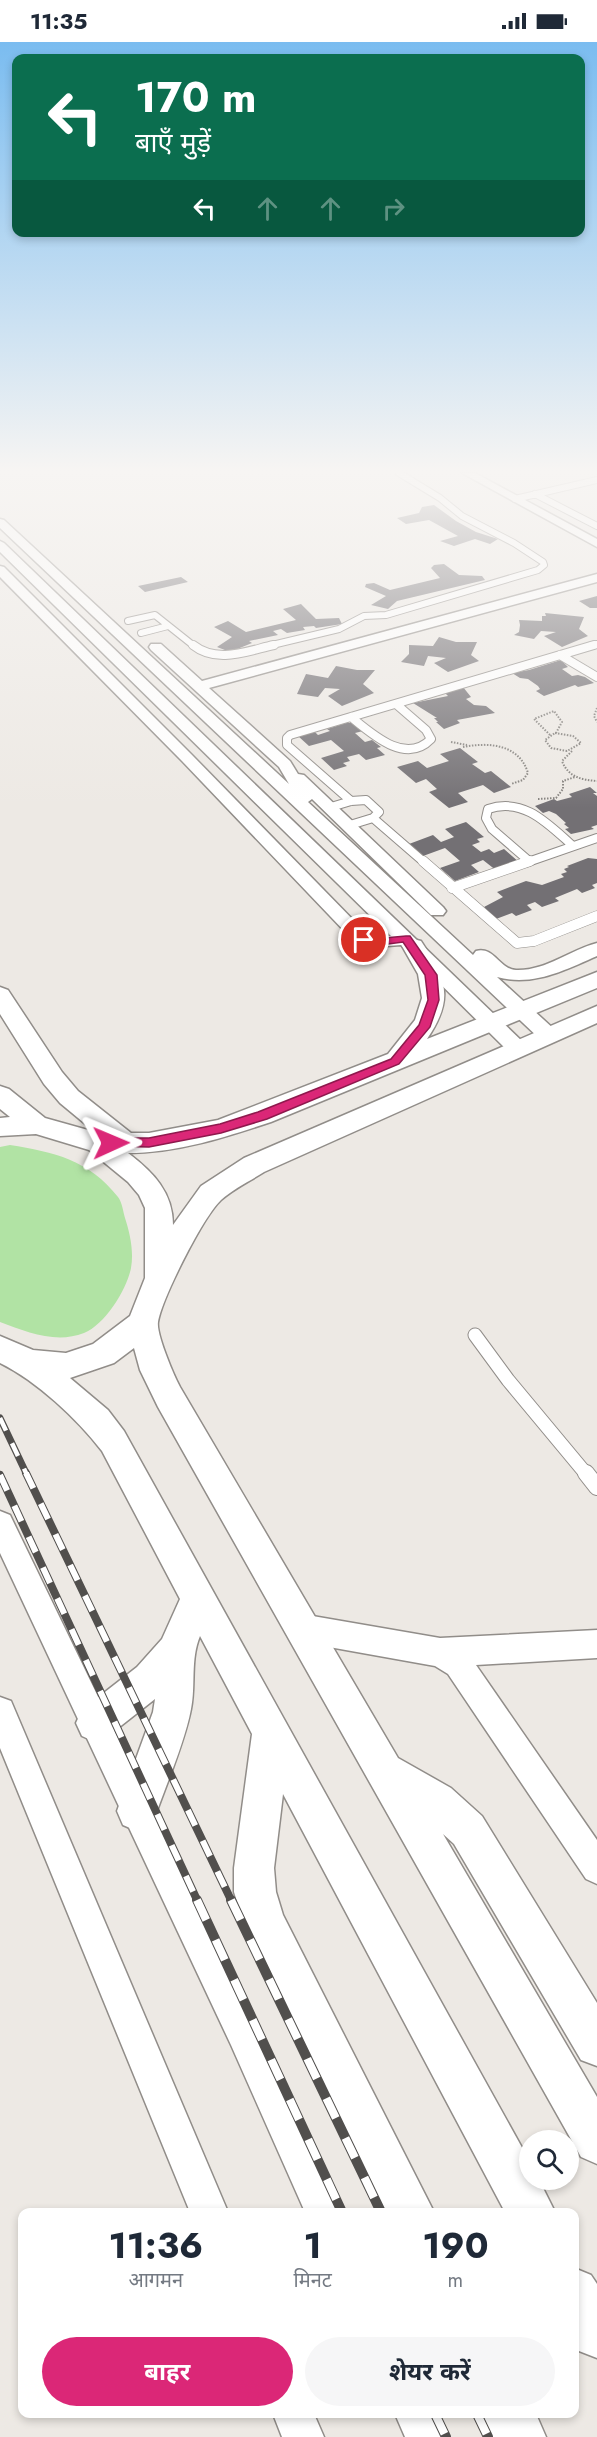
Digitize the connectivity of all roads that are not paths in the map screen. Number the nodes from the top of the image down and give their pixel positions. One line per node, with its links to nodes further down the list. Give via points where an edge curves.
1 (15, 585): 26 (street, via 357,934 373,942)
2 (41, 585): 26 (street)
3 (67, 585): 19 (street)
4 (486, 585): 7 (lane, via 386,615 364,616 339,629 231,656 204,653)
5 (572, 585): 12 (street)
6 (123, 617): 7 (lane, via 152,615); 8 (street)
7 (168, 626): 8 (lane)
8 (141, 633): 12 (street)
9 (596, 645): 10 (lane)
10 (560, 655): 11 (lane); 13 (lane)
11 (597, 677)
12 (199, 686): 15 (street)
13 (396, 704): 14 (lane); 14 (lane, via 426,730 431,739 427,746 417,749 383,743)
14 (351, 717): 16 (lane, via 291,735 285,741)
15 (285, 764): 17 (street); 19 (street)
16 (351, 801): 17 (lane); 18 (lane, via 366,800 379,812)
17 (331, 807): 20 (street)
18 (373, 818): 20 (lane); 24 (lane)
19 (318, 820): 32 (street)
20 (350, 825): 28 (street, via 495,967 513,975)
21 (597, 838): 22 (lane)
22 (573, 846): 23 (lane); 23 (lane, via 529,810 497,804 488,809 486,819 492,829)
23 (529, 861): 24 (lane)
24 (452, 888): 25 (lane, via 517,943 534,941)
25 (597, 916)
26 (409, 942): 34 (street); 37 (street, via 431,975 434,1000 424,1027)
27 (597, 949): 28 (street)
28 (549, 969): 30 (street)
29 (597, 979): 30 (street)
30 (572, 989): 32 (street)
31 (0, 995): 41 (street, via 58,1084)
32 (521, 1010): 34 (street); 35 (street)
33 (597, 1014): 35 (street)
34 (491, 1022): 36 (street); 37 (street)
35 (548, 1035): 36 (street)
36 (518, 1048): 42 (street, via 254,1164 211,1193 184,1232)
37 (395, 1062): 41 (street, via 221,1129 149,1143)
38 (0, 1095): 39 (street)
39 (36, 1125): 40 (street); 41 (street)
40 (0, 1127)
41 (111, 1143): 42 (street, via 150,1189 159,1208)
42 (160, 1278): 43 (street)
43 (142, 1324): 45 (street, via 103,1354 66,1366); 49 (street, via 169,1397)
44 (475, 1335): 46 (lane)
45 (15, 1356): 48 (street, via 97,1420 113,1442)
46 (597, 1487)
47 (0, 1524): 54 (street)
48 (198, 1598): 51 (street); 55 (street)
49 (301, 1629): 52 (street); 56 (street)
50 (597, 1644): 52 (street)
51 (175, 1652): 54 (street, via 150,1680); 57 (street, via 172,1712)
52 (440, 1652): 58 (street, via 467,1674)
53 (0, 1712): 61 (street)
54 (95, 1722): 57 (street)
55 (271, 1734): 63 (street, via 254,1869 255,1892 265,1923); 64 (street)
56 (383, 1771): 59 (street, via 437,1802 468,1830); 60 (street)
57 (137, 1811): 62 (street)
58 (597, 1868)
59 (597, 2044)
60 (597, 2141)
61 (207, 2208)
62 (322, 2208)
63 (408, 2208)
64 (529, 2208)
65 (579, 2301): 66 (street)
66 (597, 2333)
67 (295, 2418): 70 (street)
68 (417, 2418): 71 (street)
69 (510, 2418): 72 (street)
70 (303, 2437)
71 (426, 2437)
72 (520, 2437)

